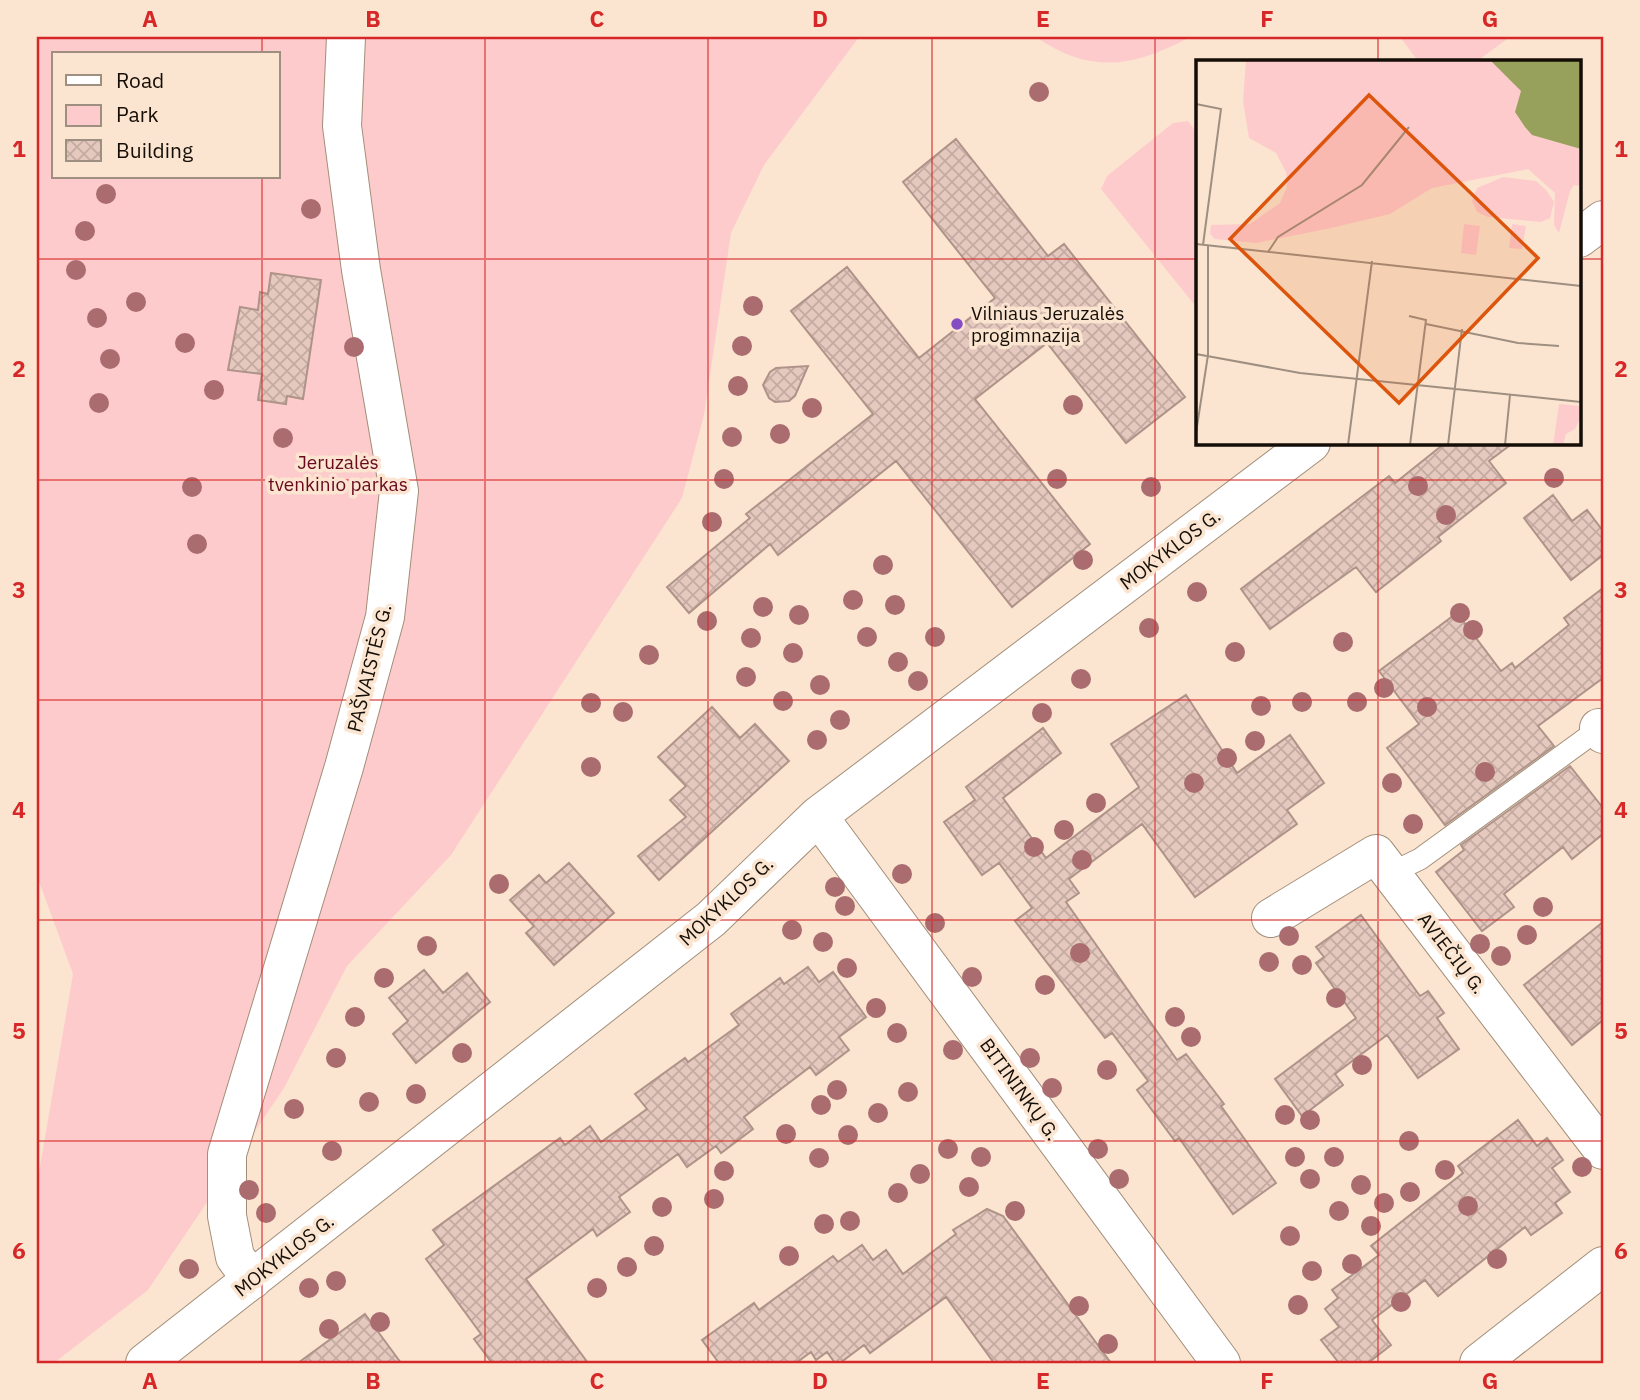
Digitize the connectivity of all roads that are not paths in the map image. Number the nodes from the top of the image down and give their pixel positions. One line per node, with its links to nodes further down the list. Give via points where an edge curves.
1 (346, 37): 11 (street, PAŠVAISTĖS G., via 342,127 360,270 399,491 385,617 227,1154 227,1216 235,1257)
2 (1603, 220): 3 (street)
3 (1580, 237)
4 (1310, 444): 6 (street, MOKYKLOS G.)
5 (1602, 729): 7 (lane, via 1420,859)
6 (818, 816): 11 (street, MOKYKLOS G., via 711,919); 13 (street, BITININKŲ G.)
7 (1391, 873): 8 (street, AVIEČIŲ G., via 1376,854); 9 (street, AVIEČIŲ G.)
8 (1271, 918)
9 (1603, 1150)
10 (1603, 1266): 14 (street)
11 (251, 1280): 12 (street, MOKYKLOS G.)
12 (145, 1363)
13 (1220, 1363)
14 (1479, 1363)

